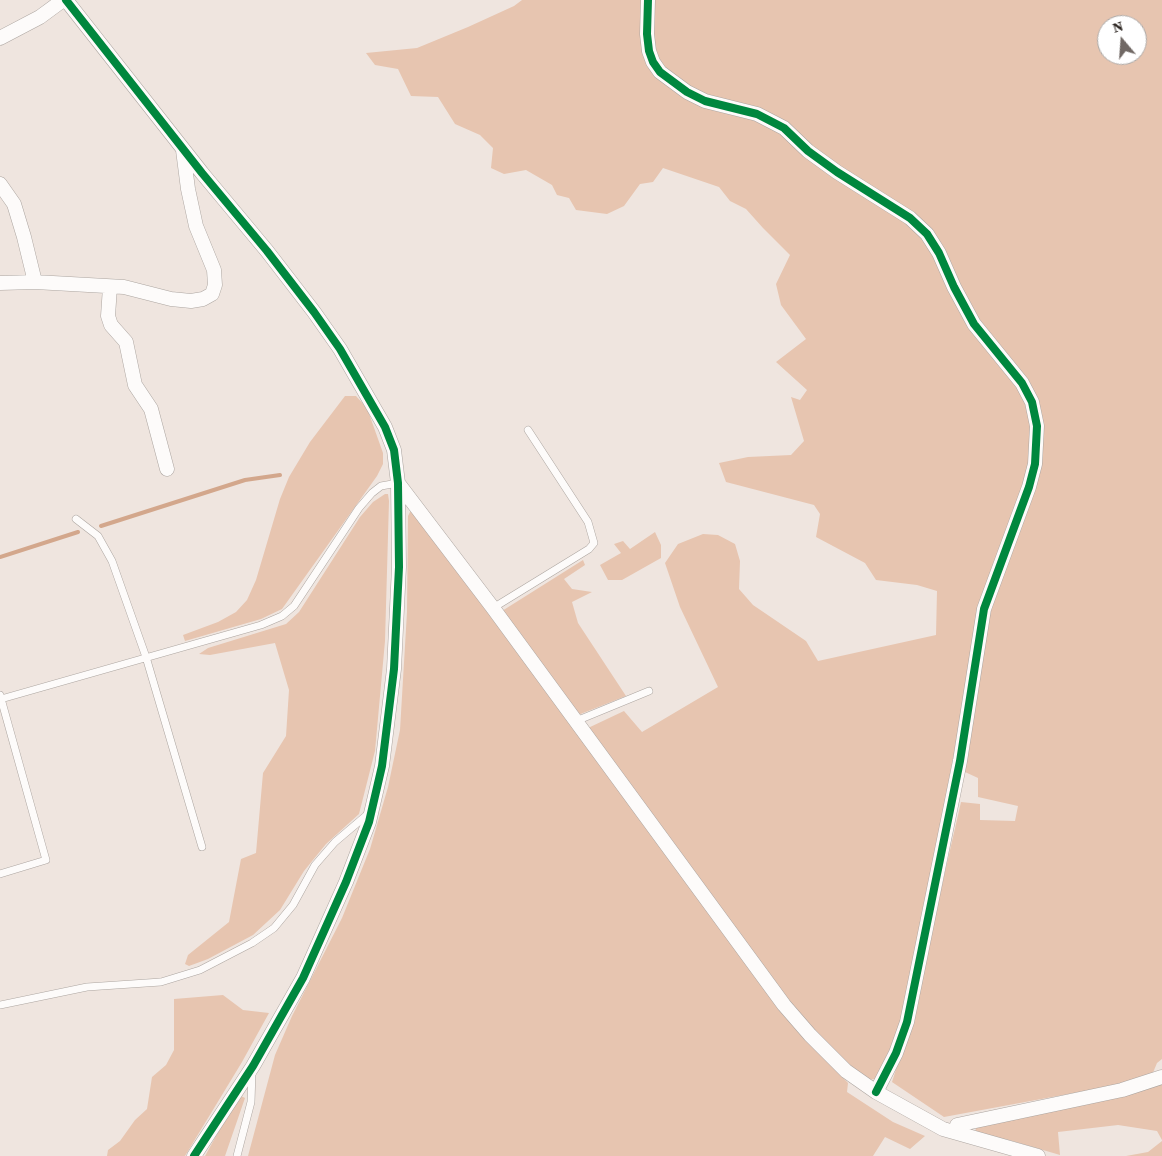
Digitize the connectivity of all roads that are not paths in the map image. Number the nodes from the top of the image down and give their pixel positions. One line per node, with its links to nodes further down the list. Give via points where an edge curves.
1 (64, 0): 3 (street); 4 (street)
2 (648, 0): 24 (street, via 649,51 660,72 671,82 706,101 757,114 784,128 808,151 910,218 927,234 974,324 1022,383 1034,410 1037,426 1035,464 984,609 960,760 907,1022 896,1054)
3 (0, 38)
4 (183, 149): 8 (street, via 196,226 214,270 212,294 203,300 191,301); 11 (street, via 267,251 340,349 385,427 394,450)
5 (0, 184): 6 (street, via 14,204)
6 (35, 282): 7 (street); 8 (street)
7 (0, 283)
8 (110, 286): 10 (street, via 108,316 111,326 126,342 135,385 151,409)
9 (528, 430): 13 (lane, via 588,522 594,543)
10 (167, 469)
11 (398, 484): 13 (street); 14 (lane, via 381,486 372,493 294,606 282,616 261,625); 18 (street, via 399,567 394,669 382,766)
12 (76, 519): 14 (lane, via 98,536 112,561)
13 (493, 608): 17 (street)
14 (146, 657): 16 (lane); 19 (lane)
15 (649, 691): 17 (lane)
16 (1, 697): 20 (lane, via 46,860)
17 (576, 721): 24 (street, via 784,1005 846,1072)
18 (371, 812): 21 (lane, via 334,842 274,928 200,970 161,982 87,987); 22 (street, via 346,882 303,978)
19 (202, 847)
20 (0, 874)
21 (0, 1005)
22 (253, 1066): 26 (street); 27 (lane, via 252,1102)
23 (1162, 1077): 25 (street, via 1122,1090)
24 (876, 1092): 28 (street, via 942,1129)
25 (957, 1125)
26 (194, 1156)
27 (236, 1156)
28 (1038, 1156)

